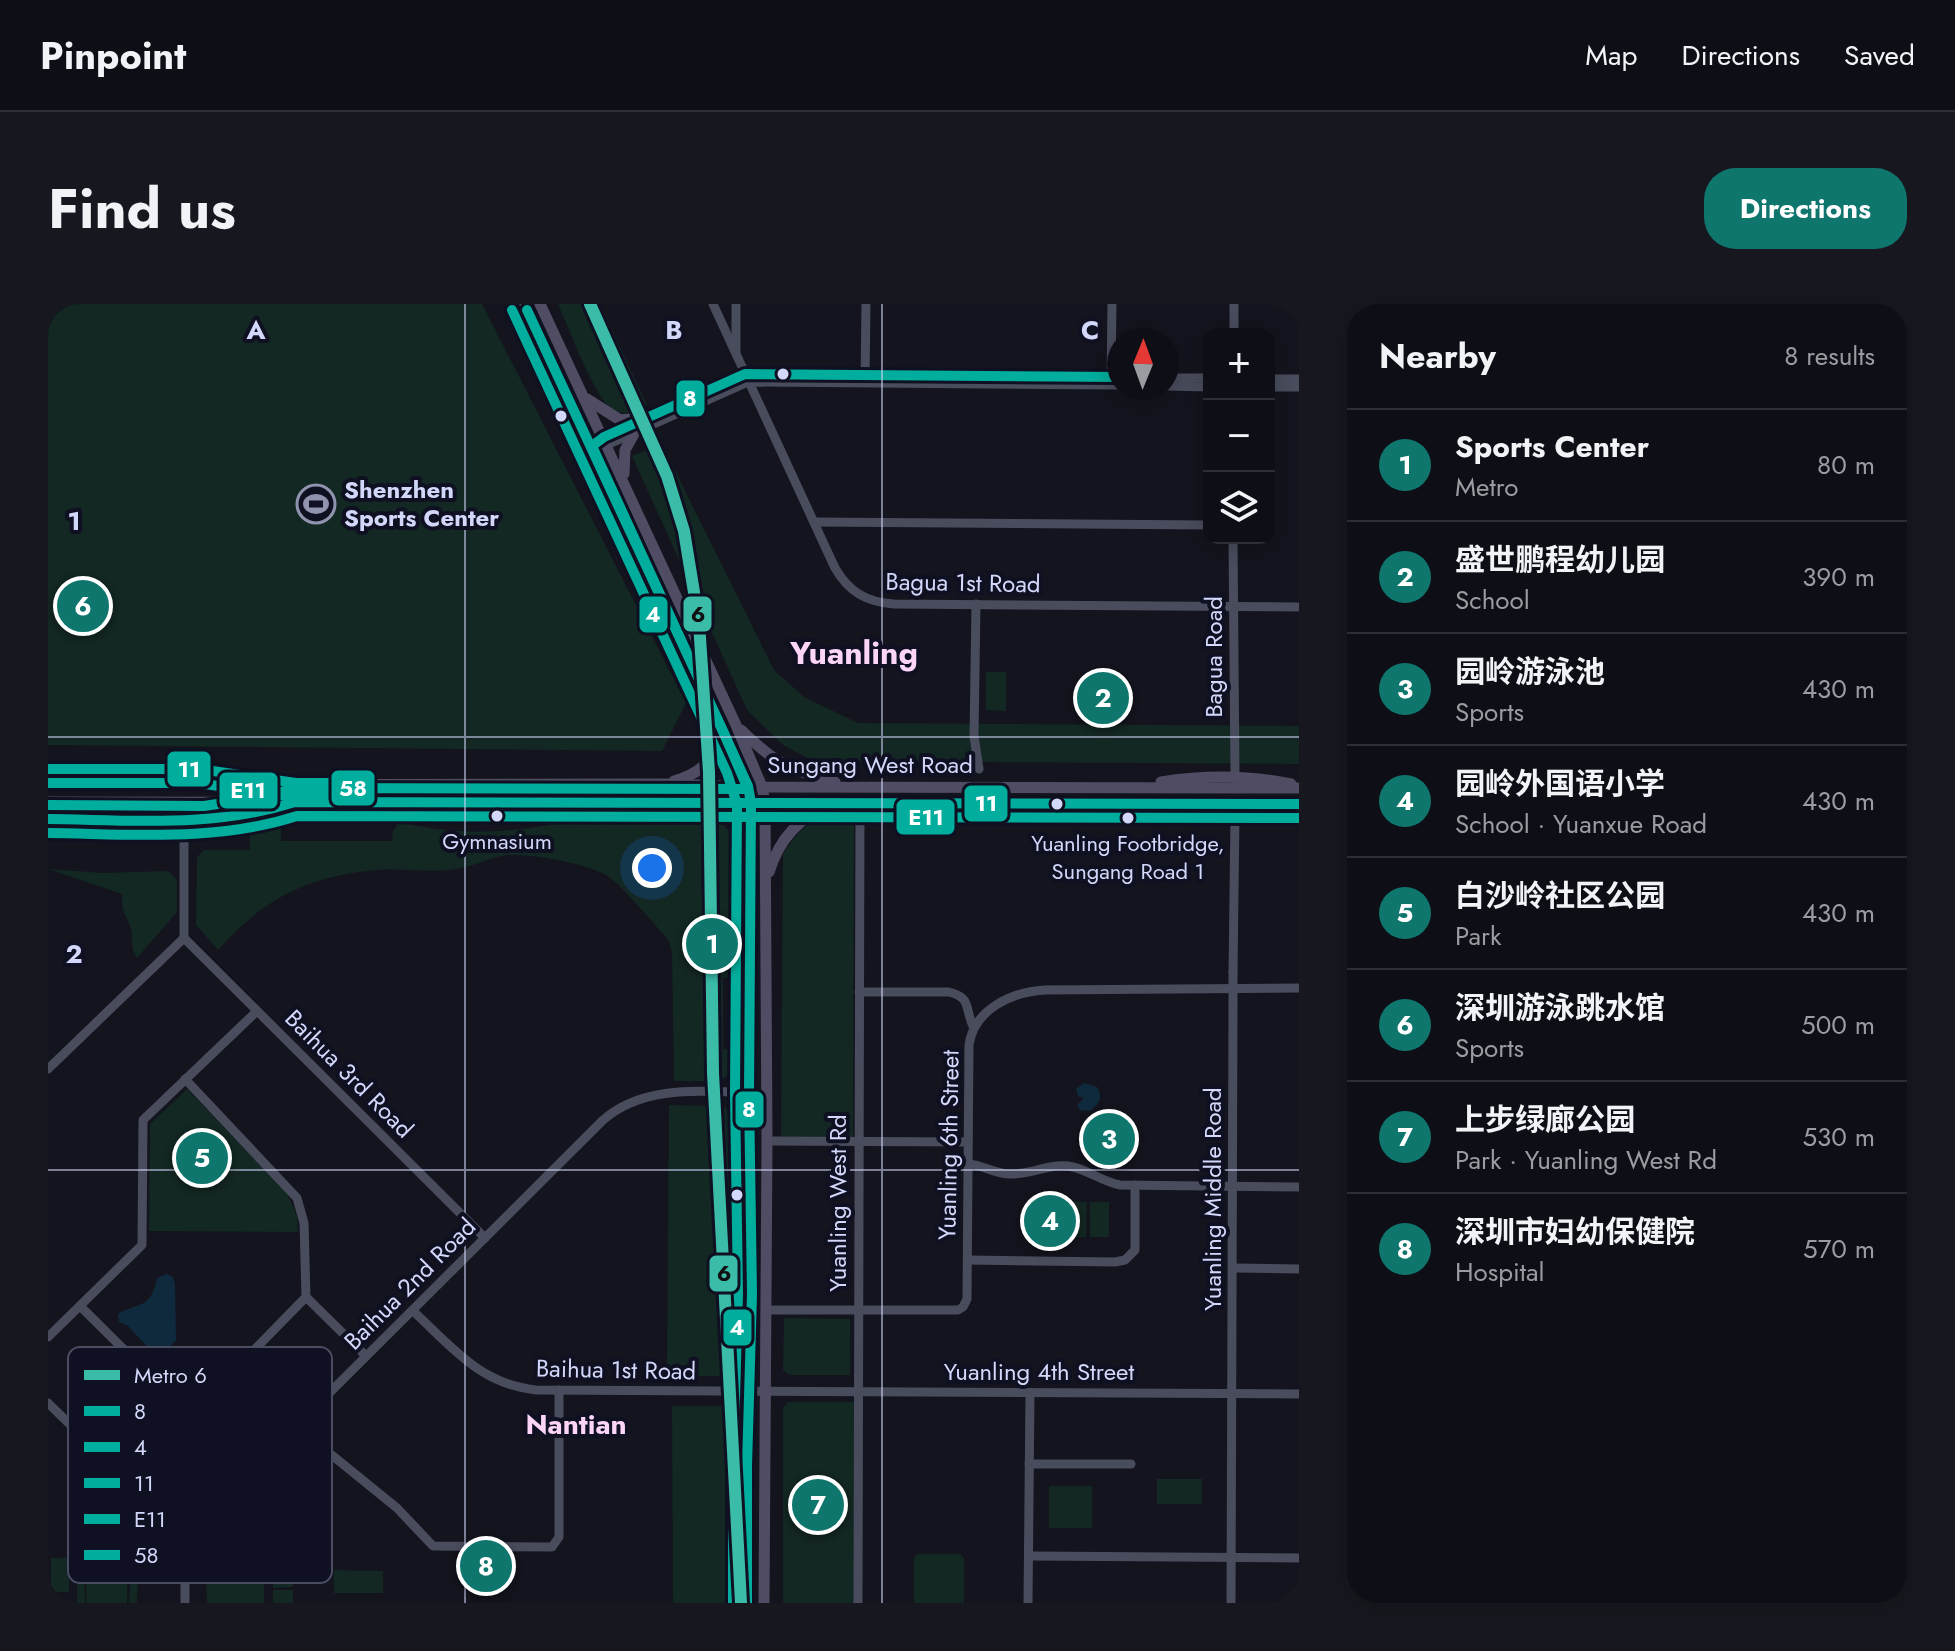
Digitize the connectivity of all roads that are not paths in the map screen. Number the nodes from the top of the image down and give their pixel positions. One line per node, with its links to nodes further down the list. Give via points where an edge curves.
1 (525, 304): 26 (main road)
2 (540, 304): 22 (main road)
3 (713, 304): 10 (street, Bagua 1st Road)
4 (736, 304): 10 (street)
5 (866, 304): 16 (street)
6 (1112, 304): 8 (street)
7 (1234, 304): 9 (street)
8 (1113, 328)
9 (1234, 328)
10 (736, 356): 11 (street, Bagua 1st Road)
11 (746, 378): 16 (street); 23 (street); 24 (street); 28 (street, Bagua 1st Road)
12 (1179, 378): 13 (street)
13 (1203, 378)
14 (1275, 379): 15 (street)
15 (1299, 379)
16 (865, 380): 17 (street)
17 (1107, 381)
18 (1179, 386): 19 (street)
19 (1203, 387)
20 (1275, 387): 21 (street)
21 (1299, 387)
22 (584, 396): 23 (main road, via 620,420); 25 (main road)
23 (648, 417): 25 (street)
24 (635, 432): 25 (street); 27 (main road, via 624,456)
25 (606, 441): 26 (street); 27 (main road)
26 (592, 446): 34 (main road)
27 (625, 482): 35 (main road)
28 (814, 522): 29 (street); 31 (street, Bagua 1st Road, via 842,579 860,596 882,603)
29 (1203, 525)
30 (1233, 544): 32 (street, Bagua Road)
31 (976, 604): 32 (street, Bagua 1st Road); 37 (street, via 974,736)
32 (1234, 606): 33 (street, Bagua 1st Road); 38 (street, Bagua Road)
33 (1299, 607)
34 (714, 712): 41 (main road, via 715,742 708,762); 43 (main road)
35 (736, 725): 45 (main road, via 780,764); 46 (main road)
36 (48, 769): 39 (main road, Sungang West Road, via 199,769)
37 (979, 769)
38 (1235, 777): 47 (main road); 48 (main road)
39 (296, 783): 40 (main road, Sungang West Road); 42 (main road, Sungang West Road)
40 (570, 784): 41 (main road, Sungang West Road); 51 (main road)
41 (666, 784): 43 (main road, Sungang West Road)
42 (48, 785)
43 (748, 786): 46 (main road, Sungang West Road); 53 (main road)
44 (825, 786): 45 (main road, Sungang West Road); 46 (main road, Sungang West Road); 55 (main road)
45 (851, 786): 48 (main road, Sungang West Road)
46 (762, 787): 54 (main road)
47 (1299, 787): 48 (main road, Sungang West Road)
48 (1130, 788)
49 (48, 802): 50 (main road, Sungang West Road)
50 (295, 802): 51 (main road, Sungang West Road); 62 (main road, Sungang West Road, via 278,809)
51 (571, 803): 52 (main road, Sungang West Road)
52 (689, 803): 53 (main road, Sungang West Road); 63 (main road, via 735,820)
53 (751, 803): 54 (main road, Sungang West Road); 63 (main road)
54 (765, 803): 55 (main road, Sungang West Road); 64 (main road)
55 (825, 803): 56 (main road, Sungang West Road)
56 (838, 803): 57 (main road, Sungang West Road); 64 (main road, via 794,827 775,854)
57 (860, 803): 58 (main road, Sungang West Road); 67 (street, Yuanling West Rd)
58 (1128, 803): 59 (main road, Sungang West Road); 60 (main road, via 1178,813)
59 (1299, 805): 60 (main road)
60 (1235, 815): 78 (street, Yuanling Middle Road, bridge)
61 (48, 819): 62 (main road, Sungang West Road)
62 (184, 820): 65 (street)
63 (750, 859): 72 (main road)
64 (765, 884): 73 (main road)
65 (184, 938): 68 (street, Baihua 3rd Road); 70 (street)
66 (1299, 988): 69 (street, Yuanling 6th Street, via 1030,991 995,1005)
67 (859, 992): 69 (street, via 960,995); 74 (street, Yuanling West Rd)
68 (257, 1011): 71 (street); 80 (street, Baihua 3rd Road)
69 (974, 1028): 75 (street, Yuanling 6th Street, via 969,1045)
70 (48, 1069)
71 (185, 1079): 84 (street, via 297,1198 304,1223); 85 (street, via 143,1120 142,1245)
72 (749, 1093): 80 (street, Baihua 2nd Road, via 673,1092 631,1101 602,1121); 95 (main road)
73 (767, 1141): 74 (street); 86 (main road)
74 (859, 1142): 75 (street); 88 (street, Yuanling West Rd)
75 (968, 1142): 76 (street, Yuanling 6th Street)
76 (968, 1164): 77 (street, via 1005,1174 1071,1166 1111,1184); 81 (street, Yuanling 6th Street)
77 (1138, 1185): 78 (street); 81 (street, via 1135,1250 1125,1260)
78 (1232, 1186): 79 (street); 82 (street, Yuanling Middle Road)
79 (1299, 1187)
80 (485, 1238): 87 (street, Baihua 2nd Road)
81 (968, 1260): 88 (street, Yuanling 6th Street, via 967,1299 958,1310)
82 (1233, 1268): 83 (street); 99 (street, Yuanling Middle Road)
83 (1299, 1269)
84 (306, 1297): 91 (street); 92 (street)
85 (80, 1306): 89 (street); 90 (street)
86 (767, 1310): 88 (street, Yuanling 6th Street); 96 (main road)
87 (413, 1311): 92 (street, Baihua 2nd Road); 94 (street, Baihua 1st Road, via 482,1373 510,1385)
88 (858, 1311): 97 (street, Yuanling West Rd)
89 (48, 1337)
90 (121, 1347)
91 (257, 1347)
92 (366, 1356): 93 (street, Baihua 2nd Road)
93 (332, 1390)
94 (559, 1390): 95 (street, Baihua 1st Road); 103 (street, via 559,1537 552,1547 433,1546 397,1508)
95 (750, 1392): 96 (street, Baihua 1st Road); 109 (main road)
96 (766, 1392): 97 (street, Yuanling 4th Street); 110 (main road)
97 (858, 1392): 98 (street, Yuanling 4th Street); 111 (street, Yuanling West Rd)
98 (1030, 1393): 99 (street, Yuanling 4th Street); 104 (street)
99 (1233, 1393): 100 (street, Yuanling 4th Street); 107 (street, Yuanling Middle Road)
100 (1299, 1394)
101 (48, 1403): 102 (street)
102 (68, 1422)
103 (332, 1455)
104 (1029, 1464): 105 (street); 112 (street)
105 (1131, 1464)
106 (1033, 1556): 107 (street)
107 (1231, 1558): 108 (street); 113 (street, Yuanling Middle Road)
108 (1299, 1558)
109 (747, 1602)
110 (764, 1603)
111 (858, 1603)
112 (1028, 1603)
113 (1231, 1603)

